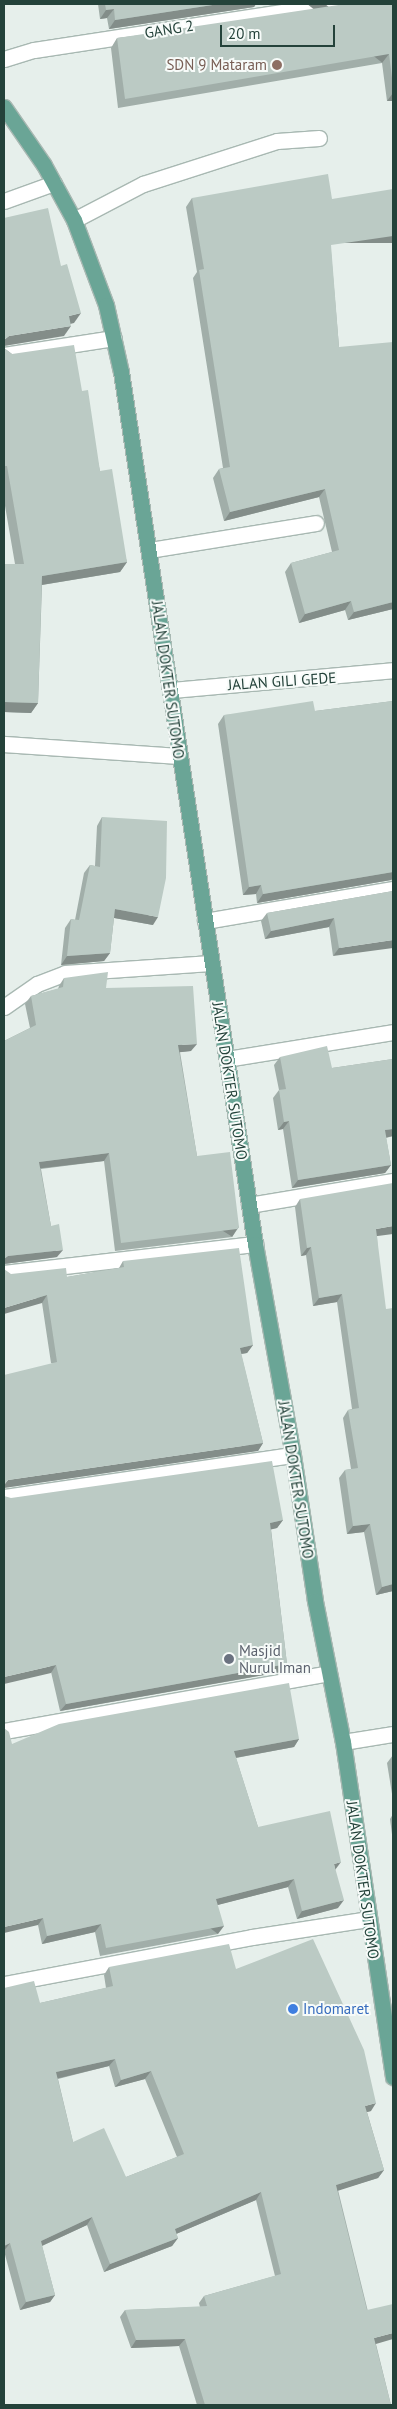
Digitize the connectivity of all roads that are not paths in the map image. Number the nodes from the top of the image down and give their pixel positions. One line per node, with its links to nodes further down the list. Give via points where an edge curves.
1 (334, 4): 2 (street, GANG 2, via 34,50)
2 (4, 59)
3 (4, 107): 5 (main road, JALAN DOKTER SUTOMO)
4 (319, 138): 7 (street, via 277,141 152,181)
5 (54, 183): 6 (street); 7 (main road, JALAN DOKTER SUTOMO)
6 (4, 201)
7 (74, 220): 8 (main road, JALAN DOKTER SUTOMO, via 101,291)
8 (114, 338): 9 (street); 11 (main road, JALAN DOKTER SUTOMO)
9 (4, 355)
10 (316, 523): 11 (street)
11 (150, 550): 13 (main road, JALAN DOKTER SUTOMO)
12 (393, 670): 13 (street, JALAN GILI GEDE, via 289,682)
13 (170, 690): 15 (main road, JALAN DOKTER SUTOMO)
14 (4, 744): 15 (street)
15 (179, 756): 17 (main road, JALAN DOKTER SUTOMO)
16 (393, 889): 17 (street)
17 (205, 921): 18 (main road, JALAN DOKTER SUTOMO)
18 (211, 963): 19 (street, via 64,973 37,984); 21 (main road, JALAN DOKTER SUTOMO)
19 (4, 1007)
20 (393, 1032): 21 (street)
21 (227, 1059): 23 (main road, JALAN DOKTER SUTOMO)
22 (393, 1181): 23 (street)
23 (249, 1205): 24 (main road, JALAN DOKTER SUTOMO)
24 (254, 1244): 25 (street); 26 (main road, JALAN DOKTER SUTOMO)
25 (4, 1273)
26 (293, 1455): 27 (street); 28 (main road, JALAN DOKTER SUTOMO)
27 (4, 1497)
28 (329, 1674): 29 (street); 31 (main road, JALAN DOKTER SUTOMO)
29 (4, 1731)
30 (393, 1734): 31 (street)
31 (343, 1742): 32 (main road, JALAN DOKTER SUTOMO)
32 (368, 1919): 33 (street, via 252,1937); 34 (main road, JALAN DOKTER SUTOMO)
33 (4, 1984)
34 (387, 2001): 35 (main road, JALAN DOKTER SUTOMO)
35 (393, 2077)

